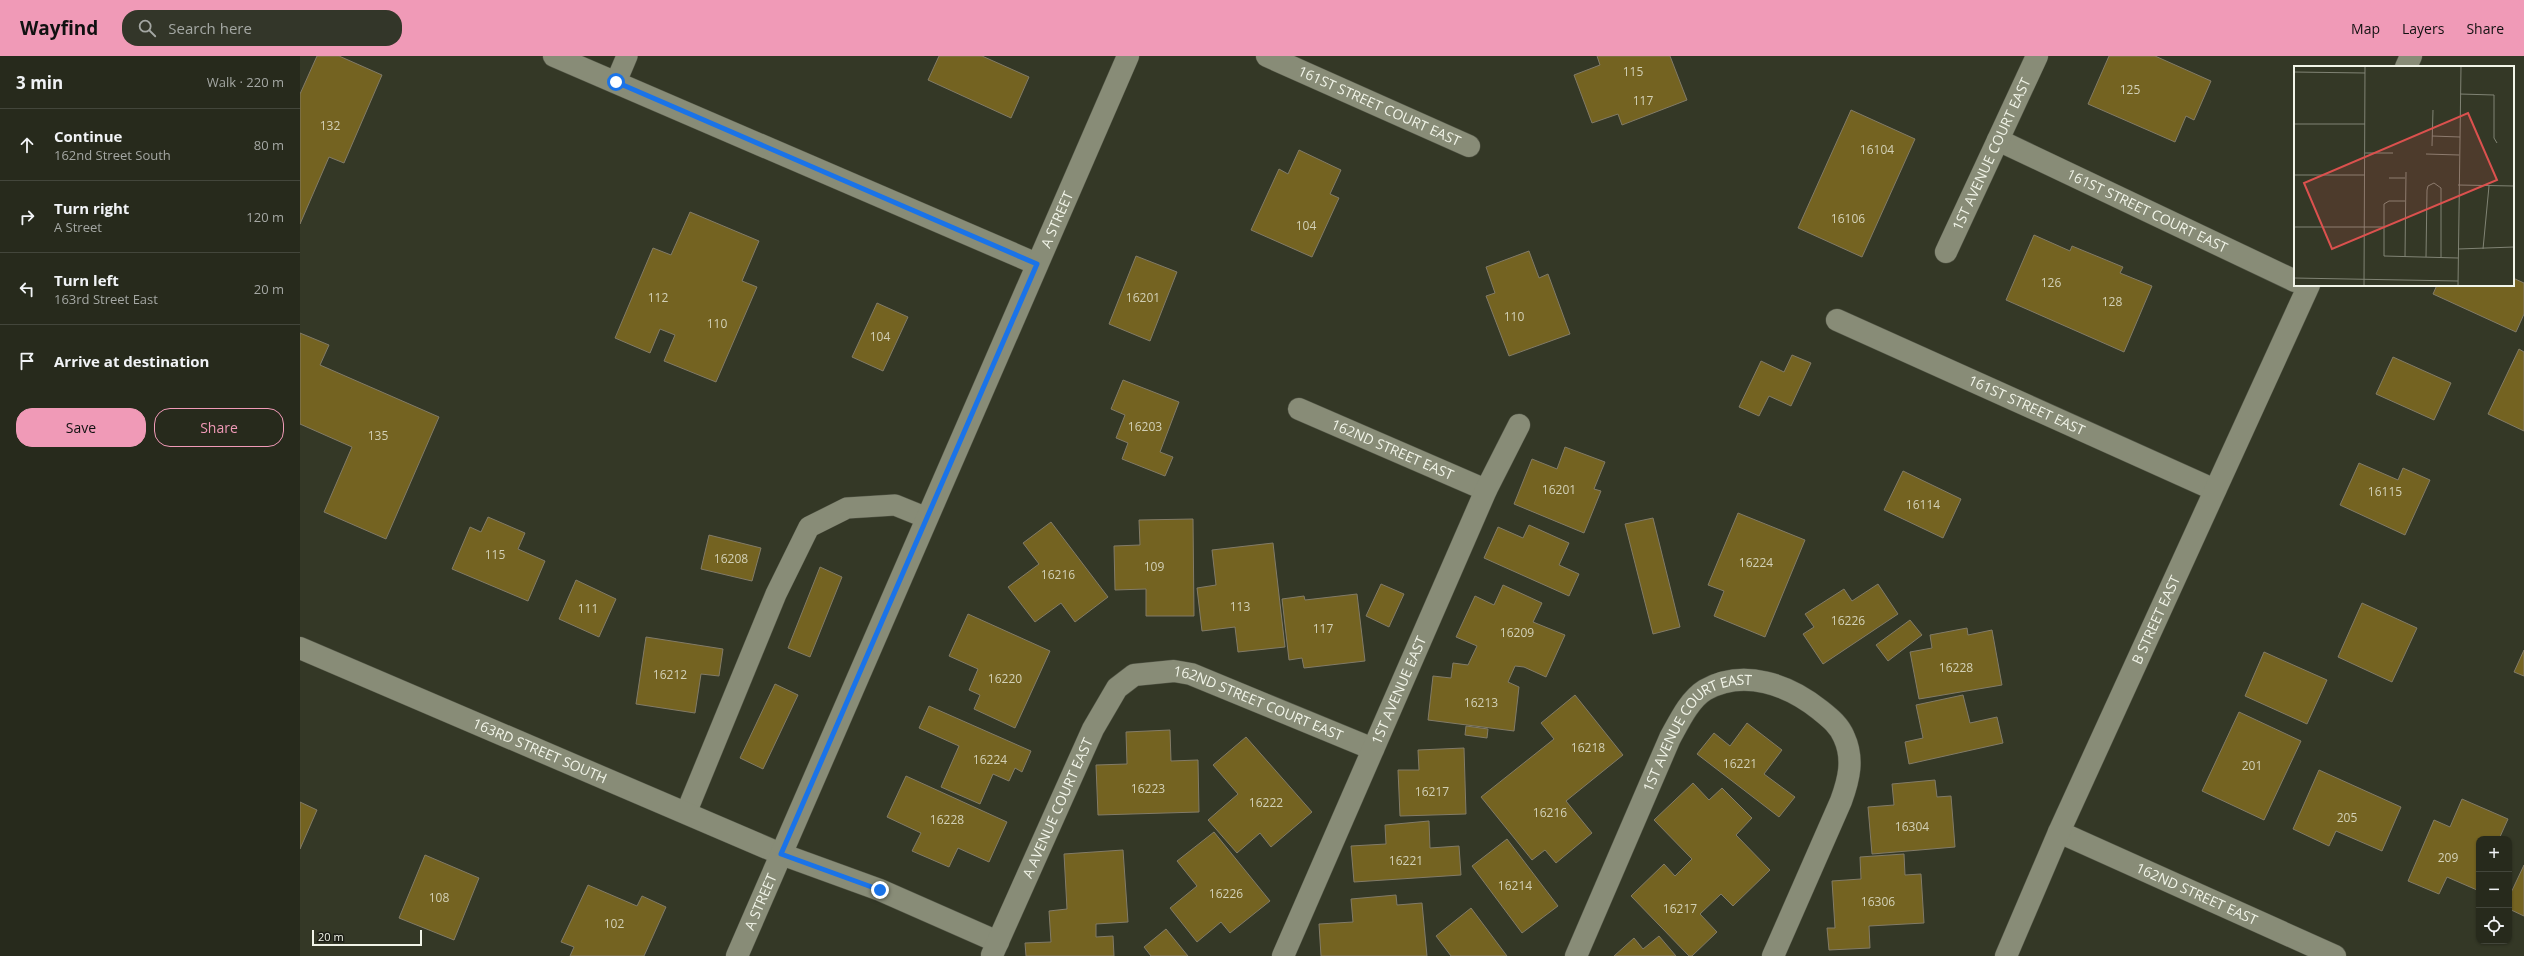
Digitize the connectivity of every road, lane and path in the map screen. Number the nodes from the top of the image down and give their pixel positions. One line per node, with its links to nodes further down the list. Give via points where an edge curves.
1 (554, 56): 8 (street)
2 (627, 56): 8 (lane)
3 (1128, 56): 12 (street, A STREET)
4 (1267, 56): 10 (street, 161ST STREET COURT EAST)
5 (2037, 56): 9 (street, 1ST AVENUE COURT EAST)
6 (2411, 56): 7 (street)
7 (2406, 66)
8 (616, 82): 12 (street)
9 (1998, 140): 11 (street, 1ST AVENUE COURT EAST); 13 (street, 161ST STREET COURT EAST)
10 (1469, 146)
11 (1946, 252)
12 (1037, 264): 20 (street, A STREET)
13 (2294, 280)
14 (2304, 286): 19 (street, B STREET EAST)
15 (1838, 320): 19 (street, 161ST STREET EAST)
16 (1300, 409): 18 (street, 162ND STREET EAST)
17 (1519, 425): 18 (street, 1ST AVENUE EAST)
18 (1486, 490): 23 (street, 1ST AVENUE EAST)
19 (2215, 490): 25 (street, B STREET EAST)
20 (926, 518): 24 (lane, via 895,505 847,508 809,527 776,594); 26 (street, A STREET)
21 (300, 648): 24 (street, 163RD STREET SOUTH)
22 (1140, 674): 23 (street, 162ND STREET COURT EAST, via 1174,671 1191,674); 27 (street, A AVENUE COURT EAST, via 1134,675 1117,688 1093,729)
23 (1373, 749): 29 (street, 1ST AVENUE EAST)
24 (686, 813): 26 (street, 163RD STREET SOUTH)
25 (2059, 832): 32 (street, B STREET EAST); 33 (street, 162ND STREET EAST)
26 (781, 854): 27 (street, 163RD STREET SOUTH, via 880,890); 28 (street, A STREET)
27 (995, 949)
28 (737, 956)
29 (1283, 956)
30 (1576, 956): 31 (street, 1ST AVENUE COURT EAST, via 1670,738 1687,708 1704,690 1729,681 1770,682 1802,695 1835,722 1844,736 1850,754 1850,777 1841,801)
31 (1773, 956)
32 (2006, 956)
33 (2335, 956)

